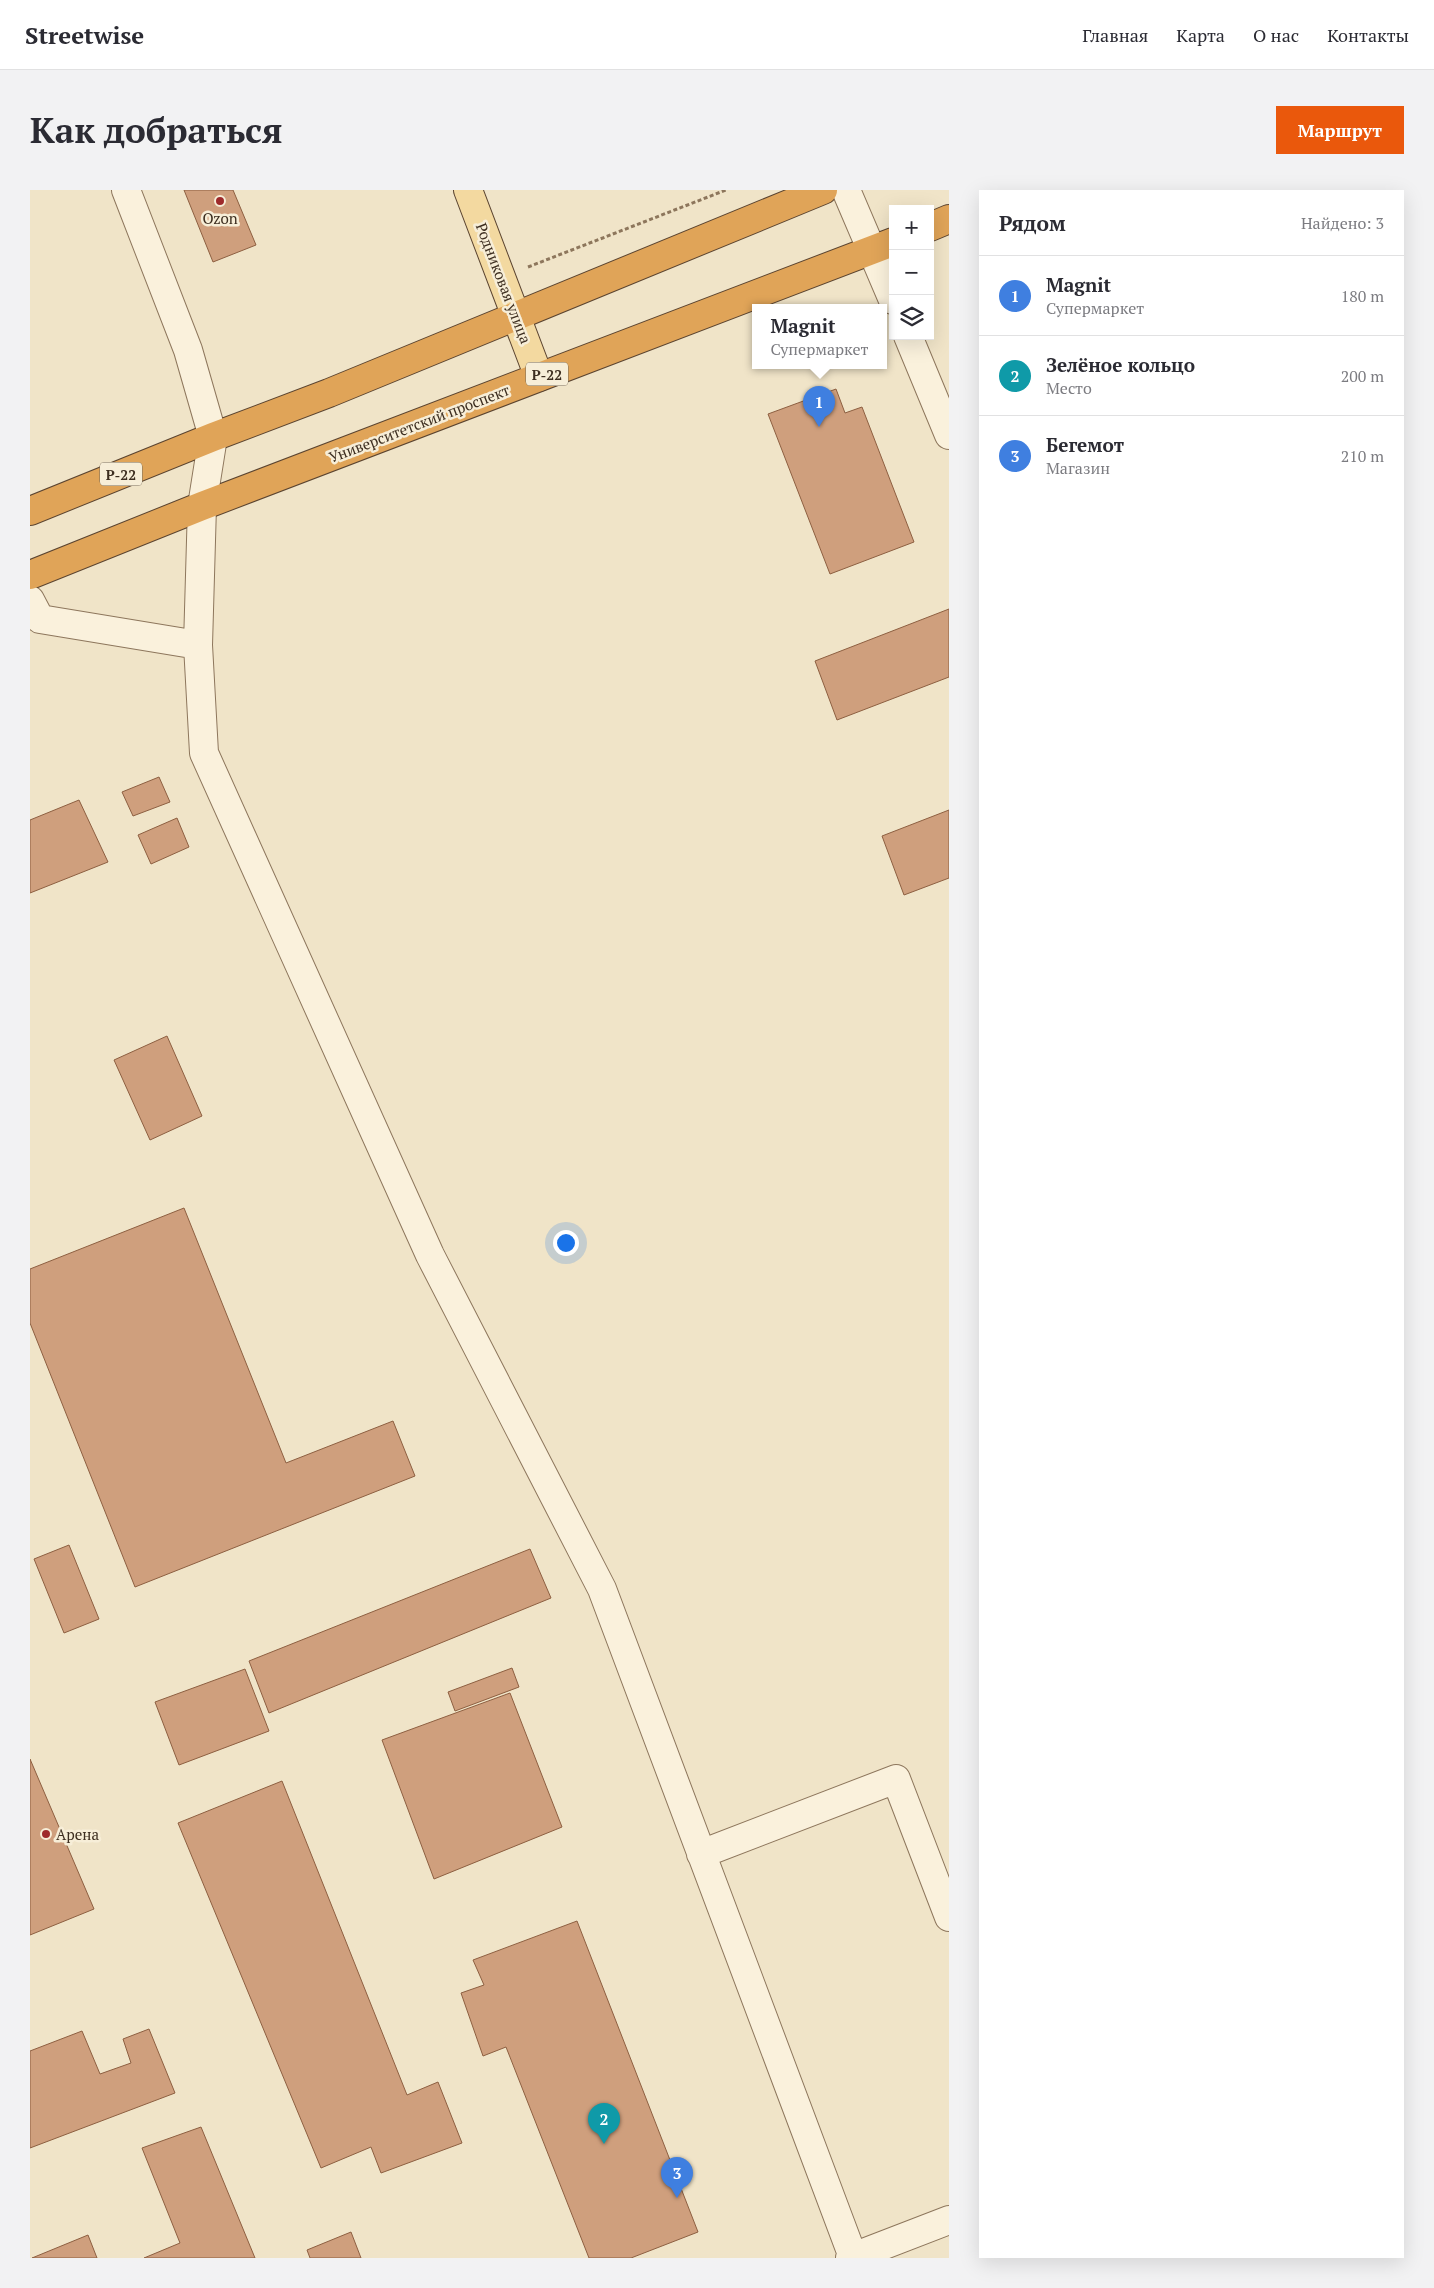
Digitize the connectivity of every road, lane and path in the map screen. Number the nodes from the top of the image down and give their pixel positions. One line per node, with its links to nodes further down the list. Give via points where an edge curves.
1 (126, 190): 15 (street, via 188,350)
2 (468, 190): 9 (main road, Родниковая улица)
3 (726, 190): 9 (path)
4 (823, 190): 11 (highway, Р-22)
5 (846, 190): 8 (street)
6 (949, 219): 7 (highway)
7 (934, 225)
8 (882, 246): 10 (street); 13 (highway, Университетский проспект / Р-22)
9 (502, 276): 11 (main road, Родниковая улица)
10 (892, 295)
11 (516, 316): 13 (main road, Родниковая улица); 15 (highway, Р-22)
12 (910, 340): 14 (street)
13 (539, 377): 16 (highway, Университетский проспект / Р-22)
14 (949, 435)
15 (212, 437): 16 (street); 17 (highway, Р-22)
16 (202, 506): 18 (highway, Университетский проспект / Р-22); 20 (street)
17 (33, 508)
18 (30, 575)
19 (30, 600): 20 (street, via 40,619)
20 (198, 645): 21 (street, via 204,754 430,1255 602,1589)
21 (702, 1854): 22 (street, via 896,1779); 24 (street)
22 (949, 1917)
23 (949, 2220): 24 (street)
24 (851, 2257)

